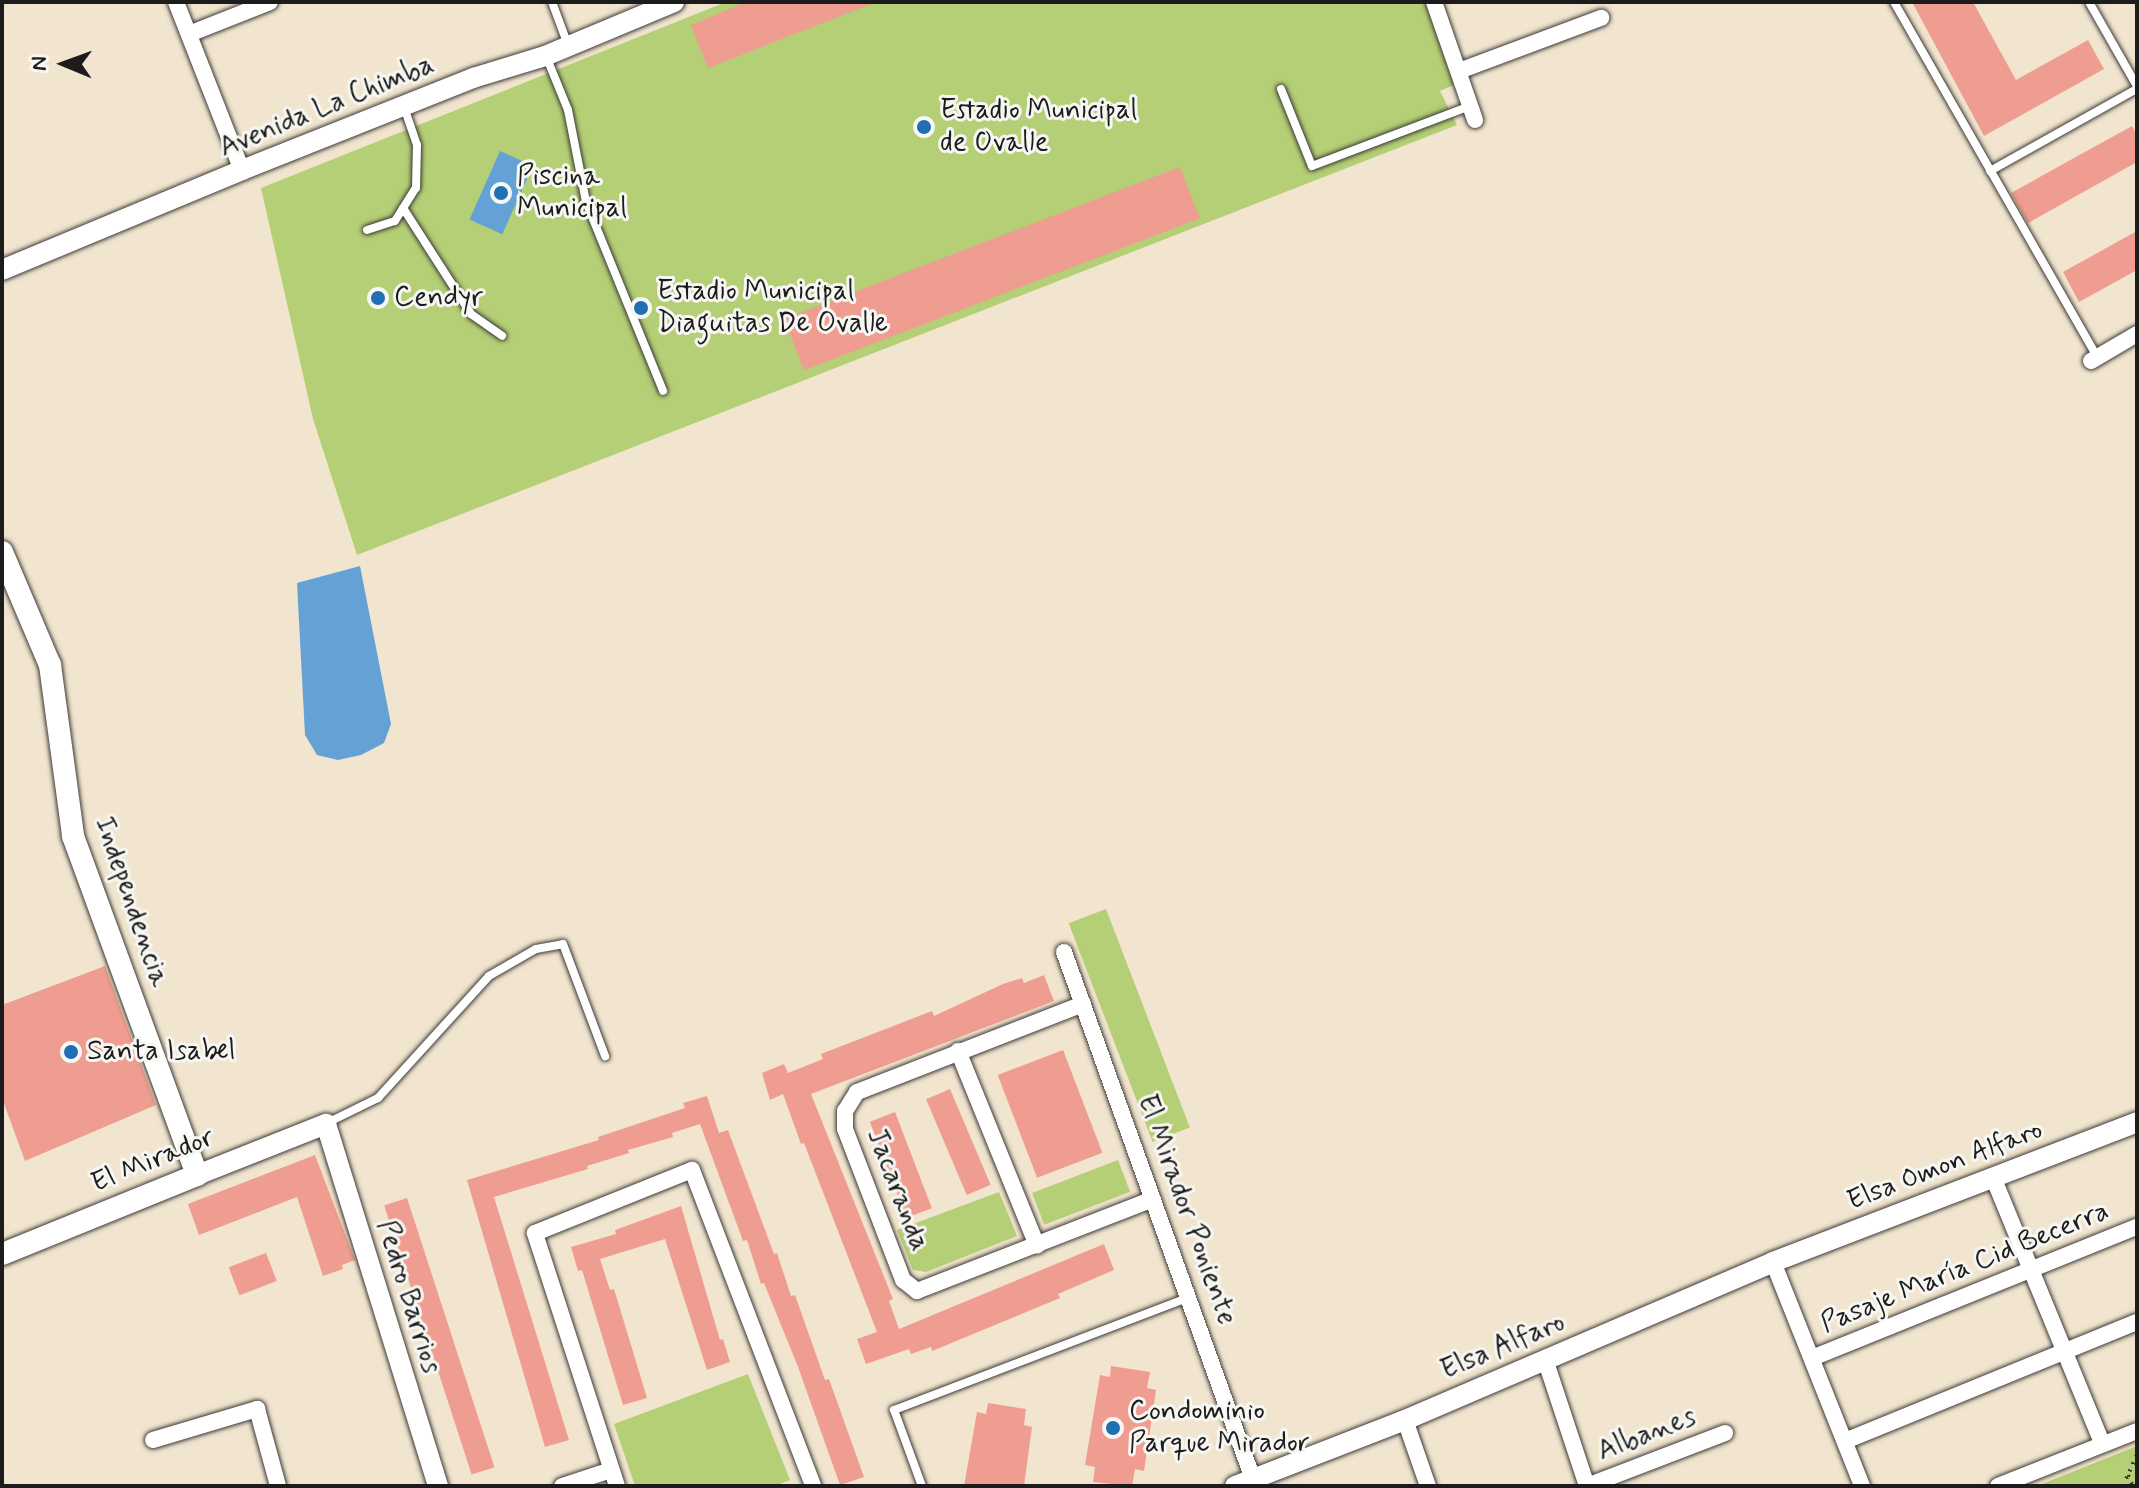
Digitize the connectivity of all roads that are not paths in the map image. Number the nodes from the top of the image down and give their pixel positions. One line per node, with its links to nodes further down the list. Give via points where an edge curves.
1 (176, 2): 9 (street)
2 (270, 2): 9 (street)
3 (552, 2): 10 (lane)
4 (674, 2): 10 (street, Avenida La Chimba)
5 (1434, 2): 12 (street)
6 (1894, 2): 18 (lane)
7 (2089, 2): 13 (lane)
8 (1601, 18): 12 (street)
9 (189, 34): 17 (street)
10 (568, 46): 11 (street, Avenida La Chimba)
11 (545, 56): 15 (street, Avenida La Chimba); 25 (lane, via 568,110 586,202)
12 (1459, 71): 16 (street)
13 (2137, 88): 18 (lane)
14 (1281, 89): 16 (lane, via 1312,166)
15 (404, 106): 17 (street, Avenida La Chimba); 19 (lane, via 417,145 416,188)
16 (1472, 113)
17 (242, 170): 21 (street, Avenida La Chimba)
18 (1990, 171): 24 (lane)
19 (403, 208): 20 (lane, via 395,221); 23 (lane, via 471,314)
20 (367, 230)
21 (2, 270)
22 (2137, 334): 24 (street)
23 (502, 336)
24 (2094, 359)
25 (663, 391)
26 (2, 552): 33 (main road, Independencia, via 50,665 73,836)
27 (1064, 952): 28 (street, El Mirador Poniente)
28 (1083, 1004): 29 (street, Jacaranda); 35 (street, El Mirador Poniente)
29 (958, 1051): 37 (street); 37 (street, Jacaranda, via 857,1092 845,1111 845,1129 903,1280 917,1291 930,1288)
30 (605, 1056): 32 (lane, via 563,944 536,949 489,976 378,1098)
31 (2137, 1122): 34 (street, Elsa Omon Alfaro)
32 (326, 1124): 33 (street, El Mirador); 55 (street, Pedro Barrios)
33 (197, 1175): 38 (main road, El Mirador)
34 (1993, 1177): 39 (street, Elsa Omon Alfaro); 40 (street)
35 (1153, 1199): 37 (street, Jacaranda); 41 (street, El Mirador Poniente)
36 (2137, 1227): 40 (street, Pasaje María Cid Becerra)
37 (1037, 1246)
38 (2, 1254)
39 (1773, 1262): 44 (street); 45 (street, Elsa Alfaro)
40 (2032, 1269): 43 (street); 44 (street, Pasaje María Cid Becerra)
41 (1188, 1298): 53 (street, El Mirador Poniente); 58 (lane, via 894,1410)
42 (2137, 1322): 43 (street)
43 (2064, 1351): 50 (street); 51 (street)
44 (1812, 1358): 50 (street)
45 (1545, 1359): 46 (street, Elsa Alfaro); 60 (street)
46 (1405, 1420): 53 (street, Elsa Alfaro); 59 (street)
47 (2137, 1431): 51 (street)
48 (1725, 1433): 60 (street, Albanes)
49 (153, 1440): 54 (street, via 257,1409)
50 (1845, 1441): 61 (street)
51 (2102, 1443): 62 (street)
52 (614, 1478): 56 (street); 57 (street, via 535,1233 692,1170)
53 (1248, 1484)
54 (278, 1486)
55 (438, 1486)
56 (562, 1486)
57 (813, 1486)
58 (922, 1486)
59 (1428, 1486)
60 (1587, 1486)
61 (1862, 1486)
62 (1998, 1486)

